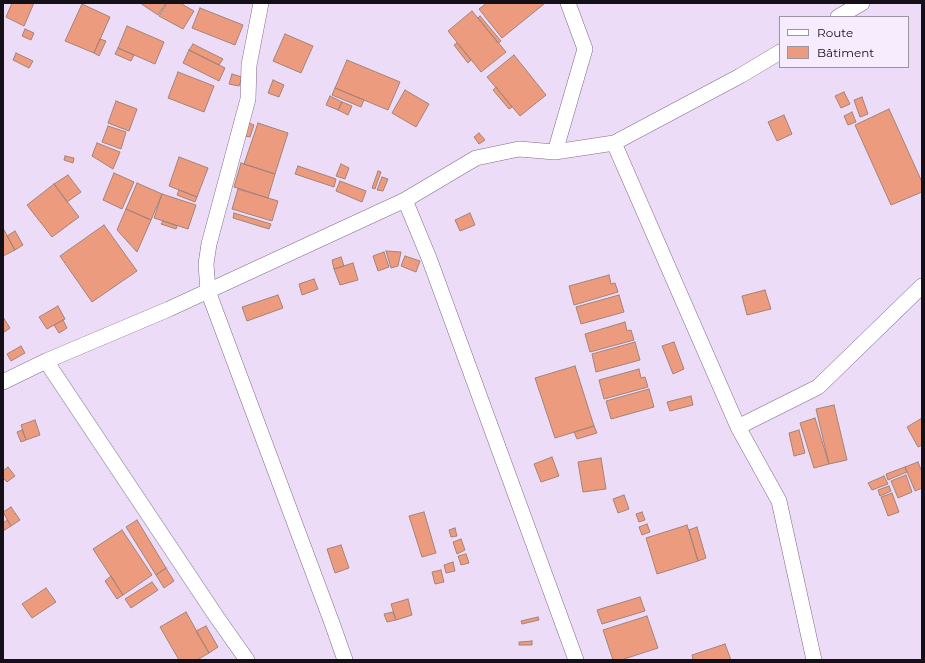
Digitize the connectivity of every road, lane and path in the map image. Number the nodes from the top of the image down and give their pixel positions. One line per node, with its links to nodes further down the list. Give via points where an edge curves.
1 (261, 3): 10 (street, via 249,65 248,99 209,244 206,264)
2 (568, 3): 7 (street, via 585,49)
3 (862, 3): 4 (street)
4 (840, 16)
5 (779, 53): 6 (street)
6 (614, 143): 7 (street); 13 (street)
7 (555, 152): 8 (street, via 519,149 476,158)
8 (405, 200): 10 (street); 16 (street, via 429,258)
9 (922, 286): 13 (street, via 818,387)
10 (208, 291): 11 (street); 15 (street)
11 (46, 361): 12 (street); 14 (street)
12 (3, 382)
13 (738, 427): 17 (street, via 779,501)
14 (247, 660)
15 (345, 660)
16 (576, 660)
17 (814, 660)

